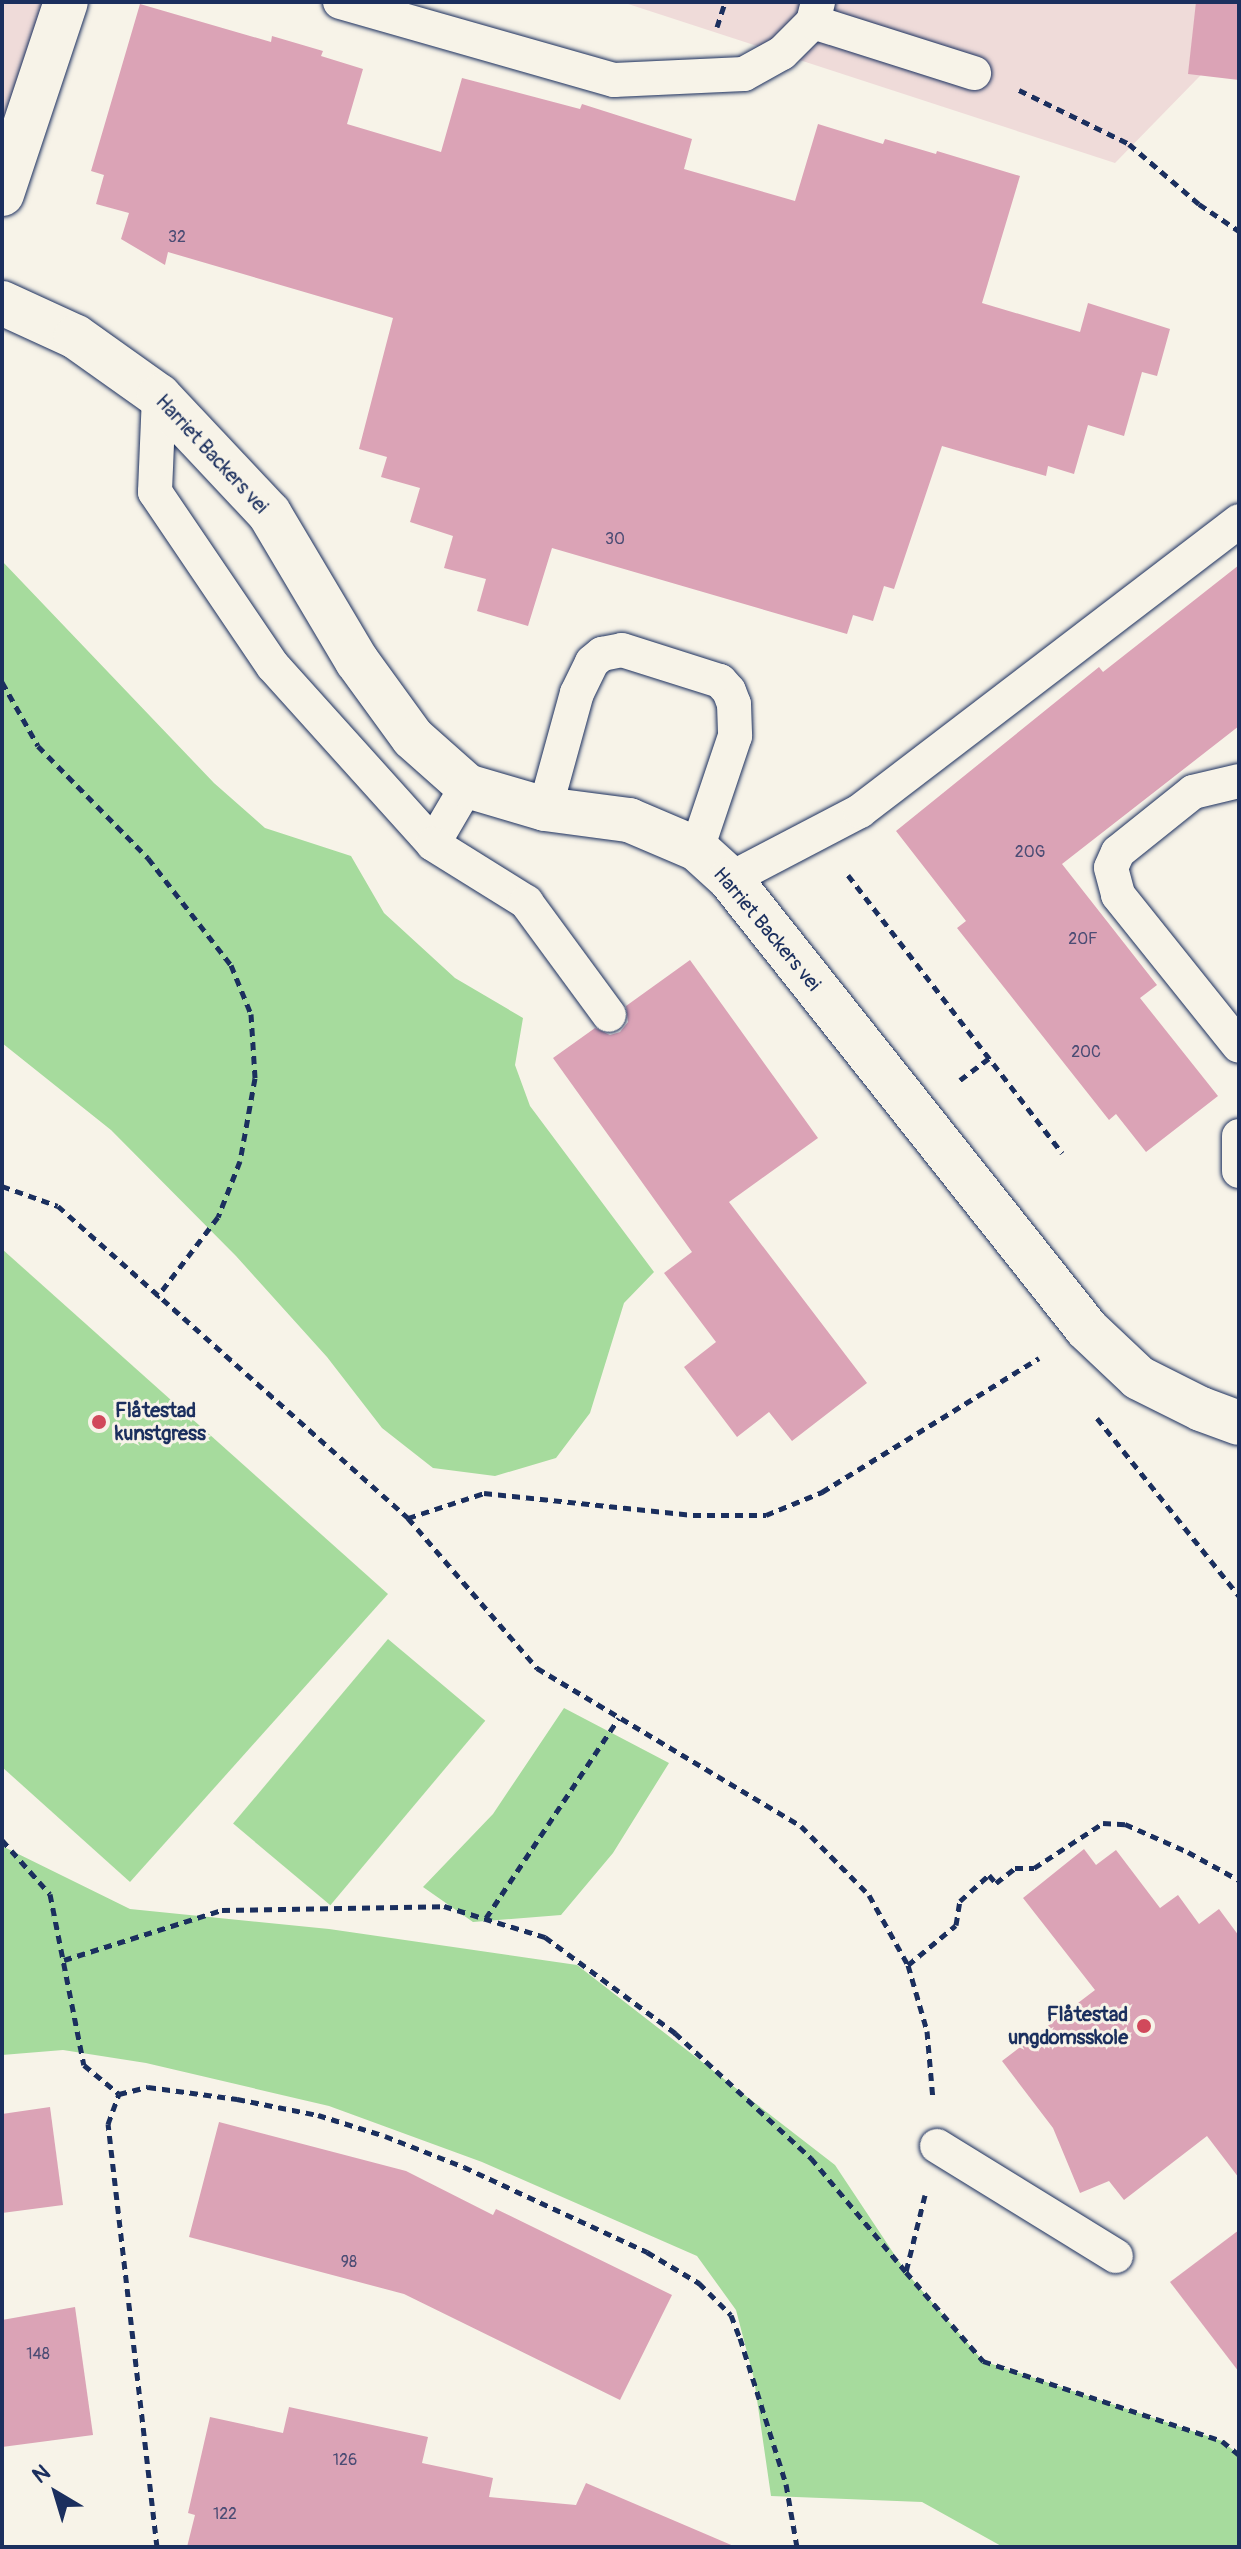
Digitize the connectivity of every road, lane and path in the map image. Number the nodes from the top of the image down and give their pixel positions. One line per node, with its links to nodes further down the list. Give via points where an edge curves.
1 (66, 2): 5 (street)
2 (340, 2): 3 (lane, via 614,80 744,74 782,53)
3 (816, 12): 4 (lane)
4 (974, 73): 6 (path, via 1047,100 1129,144)
5 (2, 194)
6 (1239, 231)
7 (2, 303): 8 (street, Harriet Backers vei, via 76,337)
8 (159, 396): 12 (street, Harriet Backers vei, via 269,513 357,661 413,738); 15 (lane, via 155,492 273,666)
9 (1239, 521): 14 (lane, via 860,811)
10 (2, 682): 24 (path, via 38,746 148,858 231,965 251,1014 255,1078 240,1161 218,1217)
11 (1239, 781): 19 (lane, via 1193,792 1118,852 1111,868 1118,895)
12 (467, 786): 13 (street, Harriet Backers vei); 15 (lane)
13 (545, 809): 16 (street, Harriet Backers vei, via 629,820); 16 (lane, via 577,693 592,662 622,650 720,681 734,704 735,736)
14 (815, 832): 17 (lane); 21 (path)
15 (433, 844): 18 (lane, via 526,902)
16 (697, 849): 17 (street, Harriet Backers vei)
17 (730, 879): 25 (street, Harriet Backers vei)
18 (609, 1015)
19 (1239, 1046)
20 (1239, 1136): 22 (lane)
21 (1062, 1153)
22 (1239, 1171)
23 (2, 1186): 24 (path, via 58,1206)
24 (157, 1297): 28 (path)
25 (1087, 1329): 27 (street, Harriet Backers vei, via 1139,1378); 28 (path, via 822,1492 766,1515 693,1515 484,1493)
26 (1094, 1414): 29 (path)
27 (1239, 1423)
28 (408, 1518): 30 (path, via 537,1668)
29 (1239, 1596)
30 (619, 1718): 33 (path); 35 (path, via 801,1826 869,1895)
31 (2, 1840): 34 (path, via 50,1894)
32 (1239, 1880): 35 (path, via 1125,1824 1103,1823 1034,1868 1015,1868 996,1883 989,1875 960,1901 956,1925)
33 (486, 1918): 34 (path, via 444,1906 222,1910); 39 (path, via 545,1937 675,2033 811,2158)
34 (64, 1960): 36 (path, via 84,2065)
35 (908, 1965): 37 (path, via 927,2031)
36 (119, 2094): 41 (path, via 108,2124 108,2147); 42 (path, via 148,2087 237,2099 318,2115 385,2136 647,2252 699,2283 731,2315 740,2338 786,2484)
37 (937, 2146): 38 (lane); 39 (path)
38 (1116, 2256)
39 (906, 2272): 40 (path, via 983,2361 1222,2441)
40 (1239, 2455)
41 (157, 2547)
42 (797, 2547)

